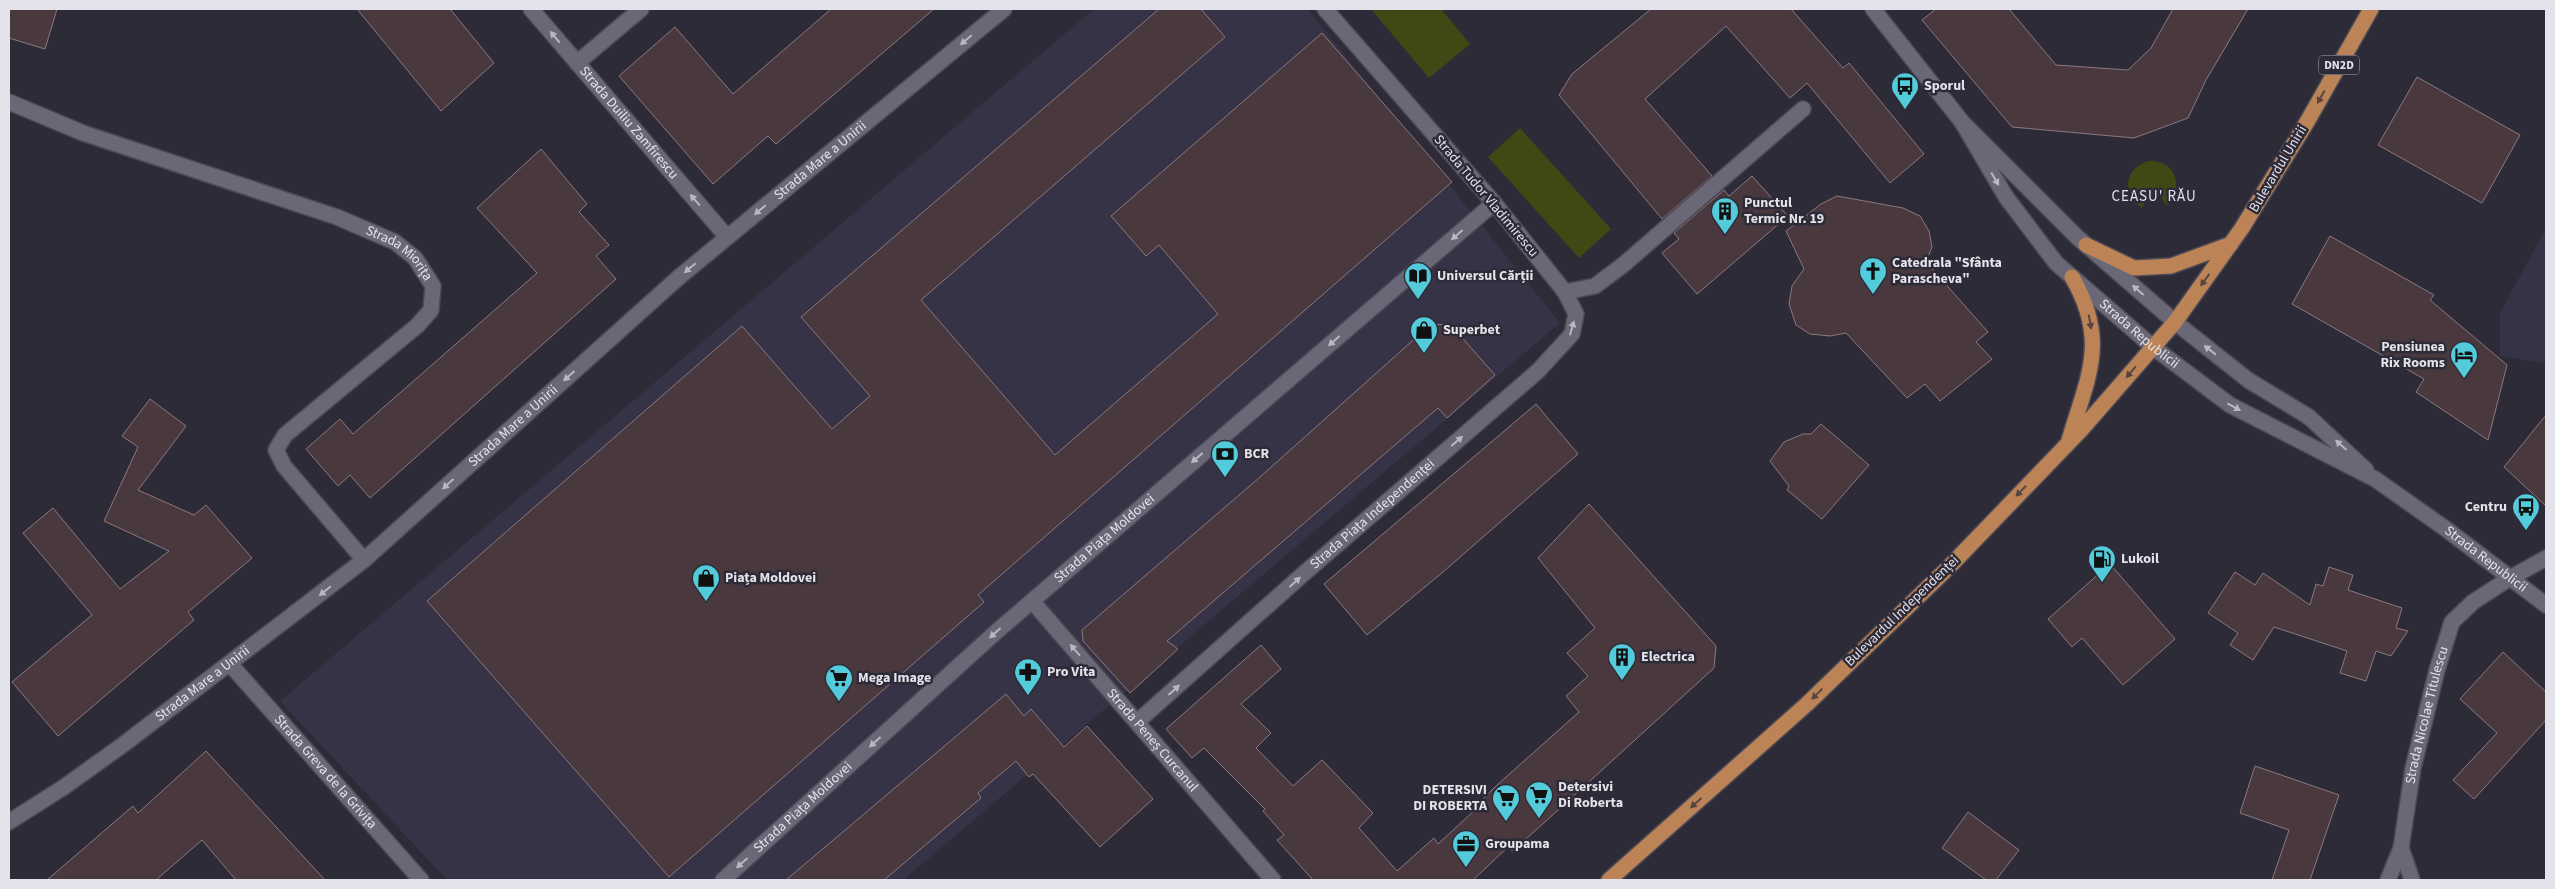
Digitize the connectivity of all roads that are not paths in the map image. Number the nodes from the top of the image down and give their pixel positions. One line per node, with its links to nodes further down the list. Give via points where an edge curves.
1 (531, 9): 7 (street, Strada Duiliu Zamfirescu, one-way to 1)
2 (641, 9): 7 (street)
3 (1004, 9): 12 (street, Strada Mare a Unirii, one-way to 12)
4 (1325, 9): 11 (street, Strada Tudor Vladimirescu)
5 (1873, 9): 10 (street, Strada Republicii)
6 (2371, 9): 13 (main road, Bulevardul Unirii / DN2D, one-way to 13, via 2307,122)
7 (577, 63): 12 (street, Strada Duiliu Zamfirescu, one-way to 7)
8 (9, 102): 22 (street, Strada Miorița, via 83,133 337,217 395,242 414,258 432,286 431,310 418,325 285,435 276,450 284,466)
9 (1803, 109): 16 (street, via 1623,265 1595,286)
10 (1962, 122): 14 (street, Strada Republicii); 15 (street, Strada Republicii, one-way to 15, via 2006,197 2056,263)
11 (1494, 203): 16 (street, Strada Tudor Vladimirescu); 24 (street, Strada Piața Moldovei, one-way to 24)
12 (727, 236): 22 (street, Strada Mare a Unirii, one-way to 22)
13 (2231, 244): 14 (main road, via 2171,266 2134,268); 17 (main road, Bulevardul Unirii, one-way to 17)
14 (2086, 245): 17 (street, Strada Republicii, one-way to 14)
15 (2072, 277): 18 (street, Strada Republicii); 19 (main road, one-way to 19, via 2085,299 2094,355)
16 (1565, 292): 27 (street, Strada Piața Independenței, one-way to 16, via 1538,371 1572,334 1576,314)
17 (2175, 322): 18 (main road, Bulevardul Independenței); 20 (street, Strada Republicii, one-way to 17, via 2309,417 2248,380)
18 (2153, 346): 19 (main road, Bulevardul Independenței, one-way to 19); 20 (street, Strada Republicii, one-way to 20, via 2230,405)
19 (2068, 443): 33 (main road, Bulevardul Independenței, one-way to 33, via 1949,567 1813,698)
20 (2375, 479): 23 (street, Strada Republicii)
21 (2546, 558): 23 (street, Strada Nicolae Titulescu)
22 (364, 560): 26 (street, Strada Mare a Unirii, one-way to 26)
23 (2510, 578): 25 (street, Strada Republicii); 29 (street, Strada Nicolae Titulescu, via 2473,602 2452,622 2413,768)
24 (1032, 601): 27 (street, Strada Peneș Curcanul, one-way to 24); 31 (street, Strada Piața Moldovei, one-way to 31)
25 (2546, 605)
26 (230, 664): 28 (street, Strada Mare a Unirii, via 79,776); 30 (street, Strada Greva de la Grivița)
27 (1137, 722): 32 (street, Strada Peneș Curcanul)
28 (9, 822)
29 (2401, 848): 34 (street, Strada Nicolae Titulescu); 35 (street)
30 (421, 880)
31 (723, 880)
32 (1273, 880)
33 (1609, 880)
34 (2388, 880)
35 (2412, 880)

